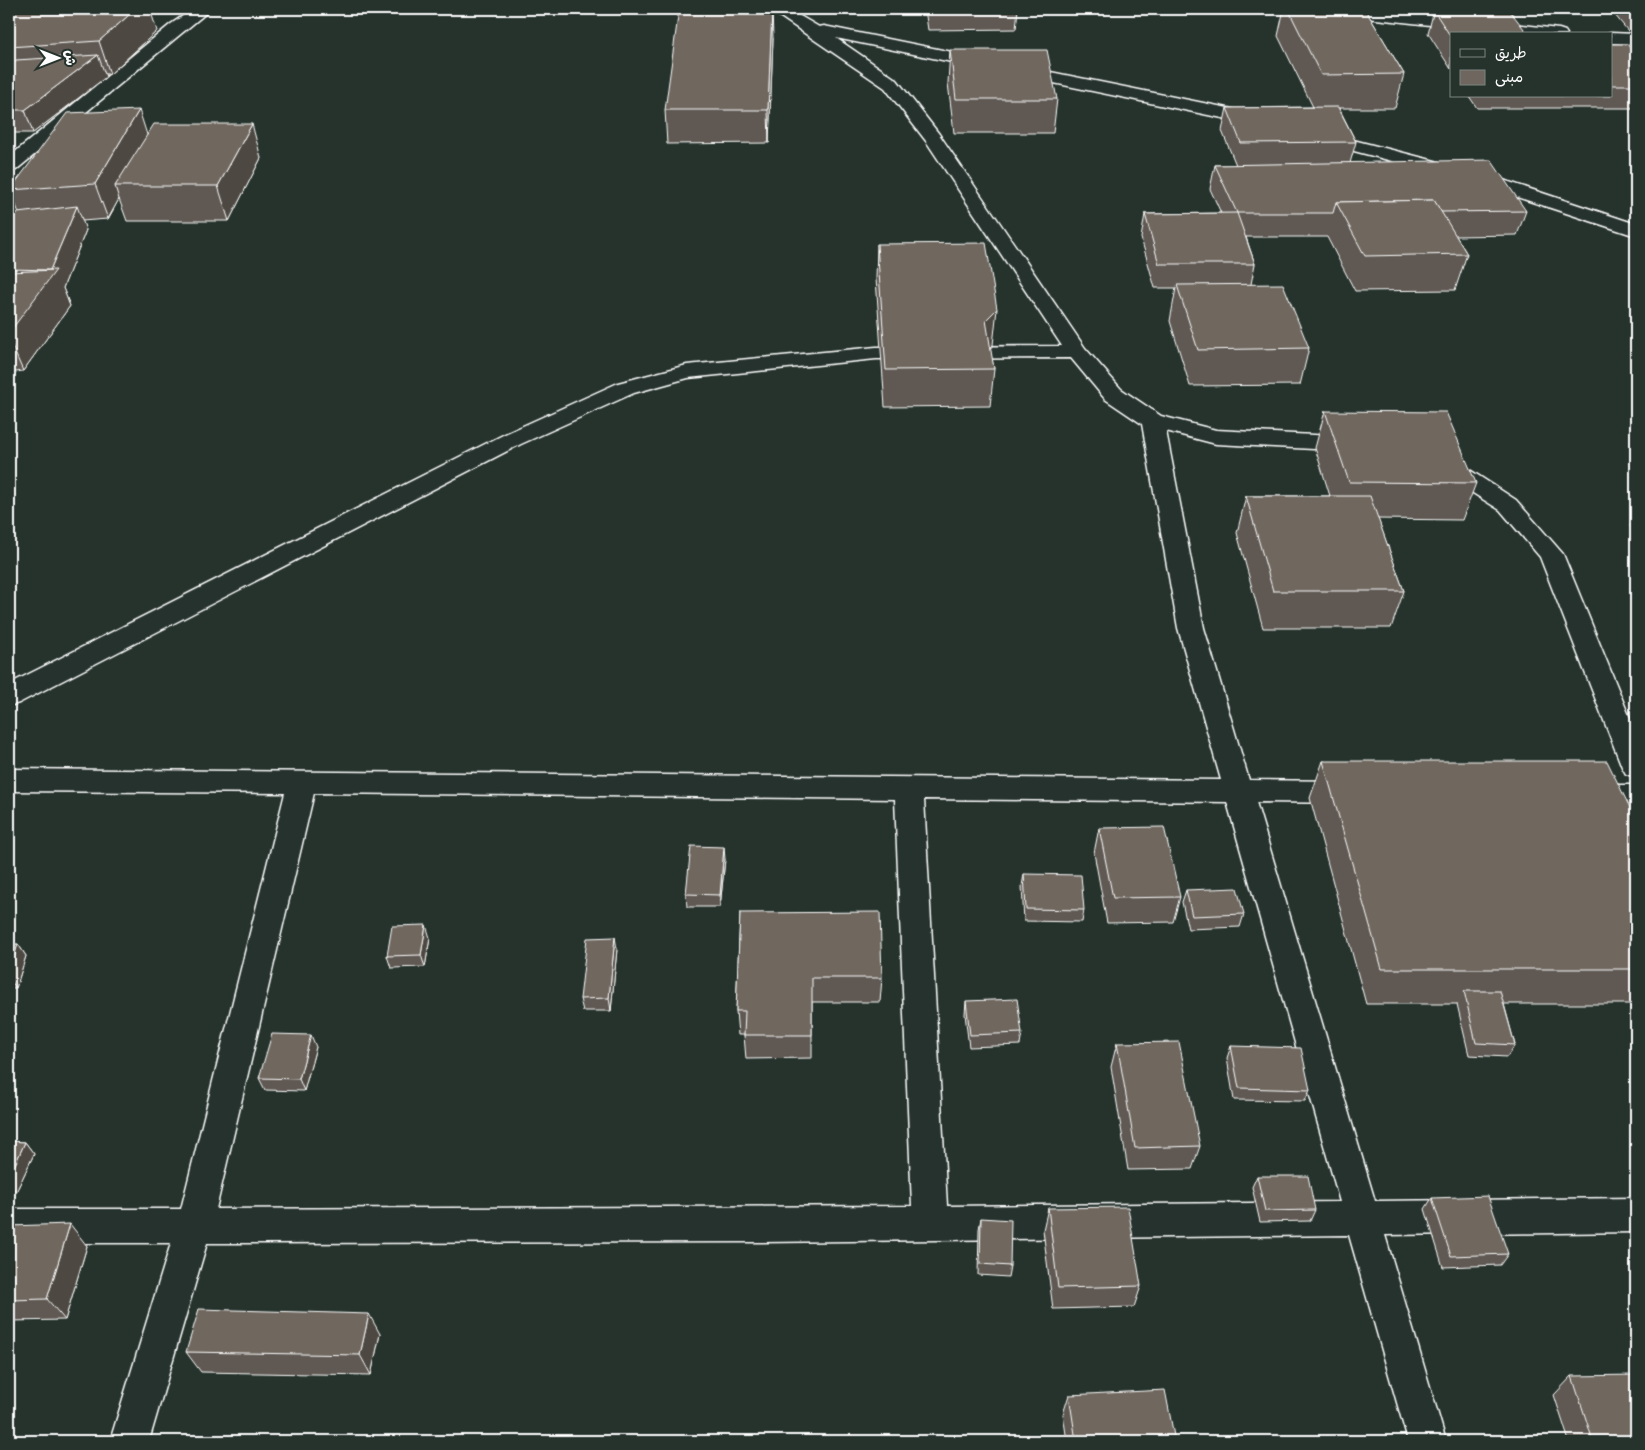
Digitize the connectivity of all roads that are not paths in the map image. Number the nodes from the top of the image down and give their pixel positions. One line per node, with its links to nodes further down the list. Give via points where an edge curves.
1 (203, 9): 10 (street)
2 (778, 9): 4 (street)
3 (1330, 9): 5 (street)
4 (810, 28): 8 (street); 12 (street, via 891,84 933,138)
5 (1540, 32)
6 (1612, 38): 7 (street)
7 (1636, 39)
8 (1280, 126)
9 (1298, 131): 11 (street, via 1475,177)
10 (9, 166)
11 (1636, 230)
12 (1077, 352): 13 (street, via 1112,394); 16 (street, via 876,353 686,372 626,388 513,439)
13 (1153, 421): 14 (street, via 1216,437); 21 (street, via 1191,628)
14 (1373, 445)
15 (1426, 459): 17 (street, via 1451,468 1508,505 1551,554)
16 (9, 696)
17 (1636, 767)
18 (9, 780): 19 (street)
19 (302, 783): 20 (street); 29 (street)
20 (909, 787): 21 (street); 27 (street)
21 (1239, 790): 22 (street); 26 (street)
22 (1378, 792)
23 (1567, 795): 24 (street)
24 (1636, 796)
25 (1636, 1215): 26 (street)
26 (1364, 1220): 27 (street); 31 (street)
27 (930, 1223): 29 (street)
28 (9, 1226): 29 (street)
29 (194, 1226): 30 (street)
30 (130, 1441)
31 (1427, 1441)

